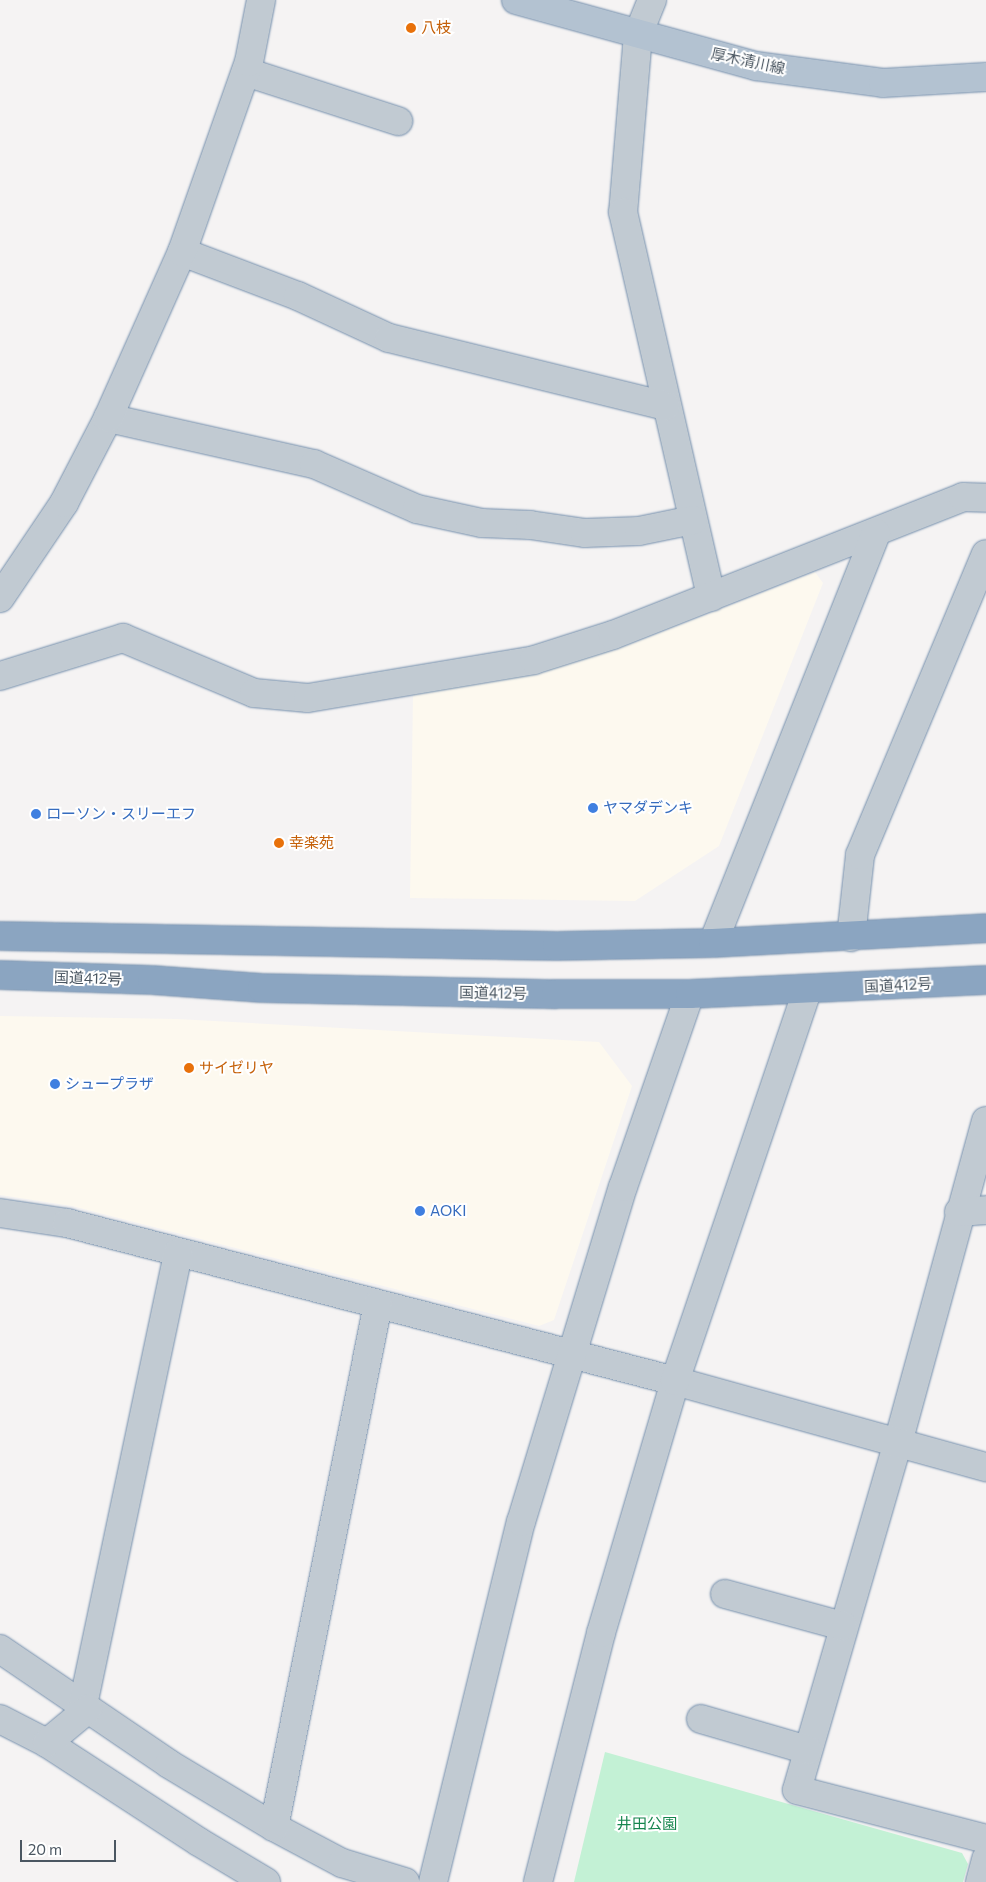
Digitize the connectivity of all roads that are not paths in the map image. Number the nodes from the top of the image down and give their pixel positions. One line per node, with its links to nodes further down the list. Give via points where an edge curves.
1 (261, 0): 5 (street)
2 (516, 0): 4 (main road, 厚木清川線)
3 (652, 0): 4 (street)
4 (638, 35): 6 (main road, 厚木清川線, via 756,66 883,83); 9 (street, via 623,212)
5 (246, 72): 7 (street); 8 (street)
6 (986, 77)
7 (398, 121)
8 (182, 252): 9 (street, via 298,296 389,338); 10 (street)
9 (666, 406): 12 (street)
10 (108, 418): 12 (street, via 314,464 417,509 482,523 530,525 585,533 639,531); 16 (street, via 64,503)
11 (986, 498): 13 (street, via 963,497)
12 (693, 520): 15 (street)
13 (876, 533): 15 (street); 21 (street)
14 (986, 554): 20 (street, via 860,855)
15 (710, 597): 17 (street, via 613,635 534,660 308,698 254,693 123,638)
16 (0, 598)
17 (0, 676)
18 (986, 928): 20 (highway)
19 (0, 936): 21 (highway, via 557,946)
20 (851, 937): 21 (highway)
21 (713, 943)
22 (0, 975): 25 (highway, 国道412号, via 152,980 262,988)
23 (986, 980): 24 (highway, 国道412号)
24 (807, 990): 25 (highway, 国道412号); 33 (street)
25 (690, 994): 32 (street, via 623,1187)
26 (986, 1121): 28 (street)
27 (986, 1210): 28 (street)
28 (959, 1212): 34 (street)
29 (0, 1213): 30 (street, via 67,1222)
30 (178, 1253): 31 (street); 39 (street)
31 (378, 1304): 32 (street); 44 (street)
32 (571, 1354): 33 (street); 49 (street, via 521,1522)
33 (675, 1381): 34 (street); 50 (street, via 601,1633)
34 (898, 1442): 35 (street); 37 (street)
35 (986, 1467)
36 (725, 1594): 37 (street)
37 (843, 1626): 43 (street)
38 (0, 1650): 39 (street)
39 (86, 1707): 42 (street); 44 (street, via 169,1764)
40 (0, 1718): 42 (street)
41 (701, 1719): 43 (street)
42 (47, 1743): 47 (street)
43 (808, 1750): 45 (street, via 796,1790)
44 (274, 1827): 48 (street, via 342,1863)
45 (986, 1839)
46 (986, 1859): 51 (street)
47 (266, 1882)
48 (405, 1882)
49 (432, 1882)
50 (538, 1882)
51 (980, 1882)

